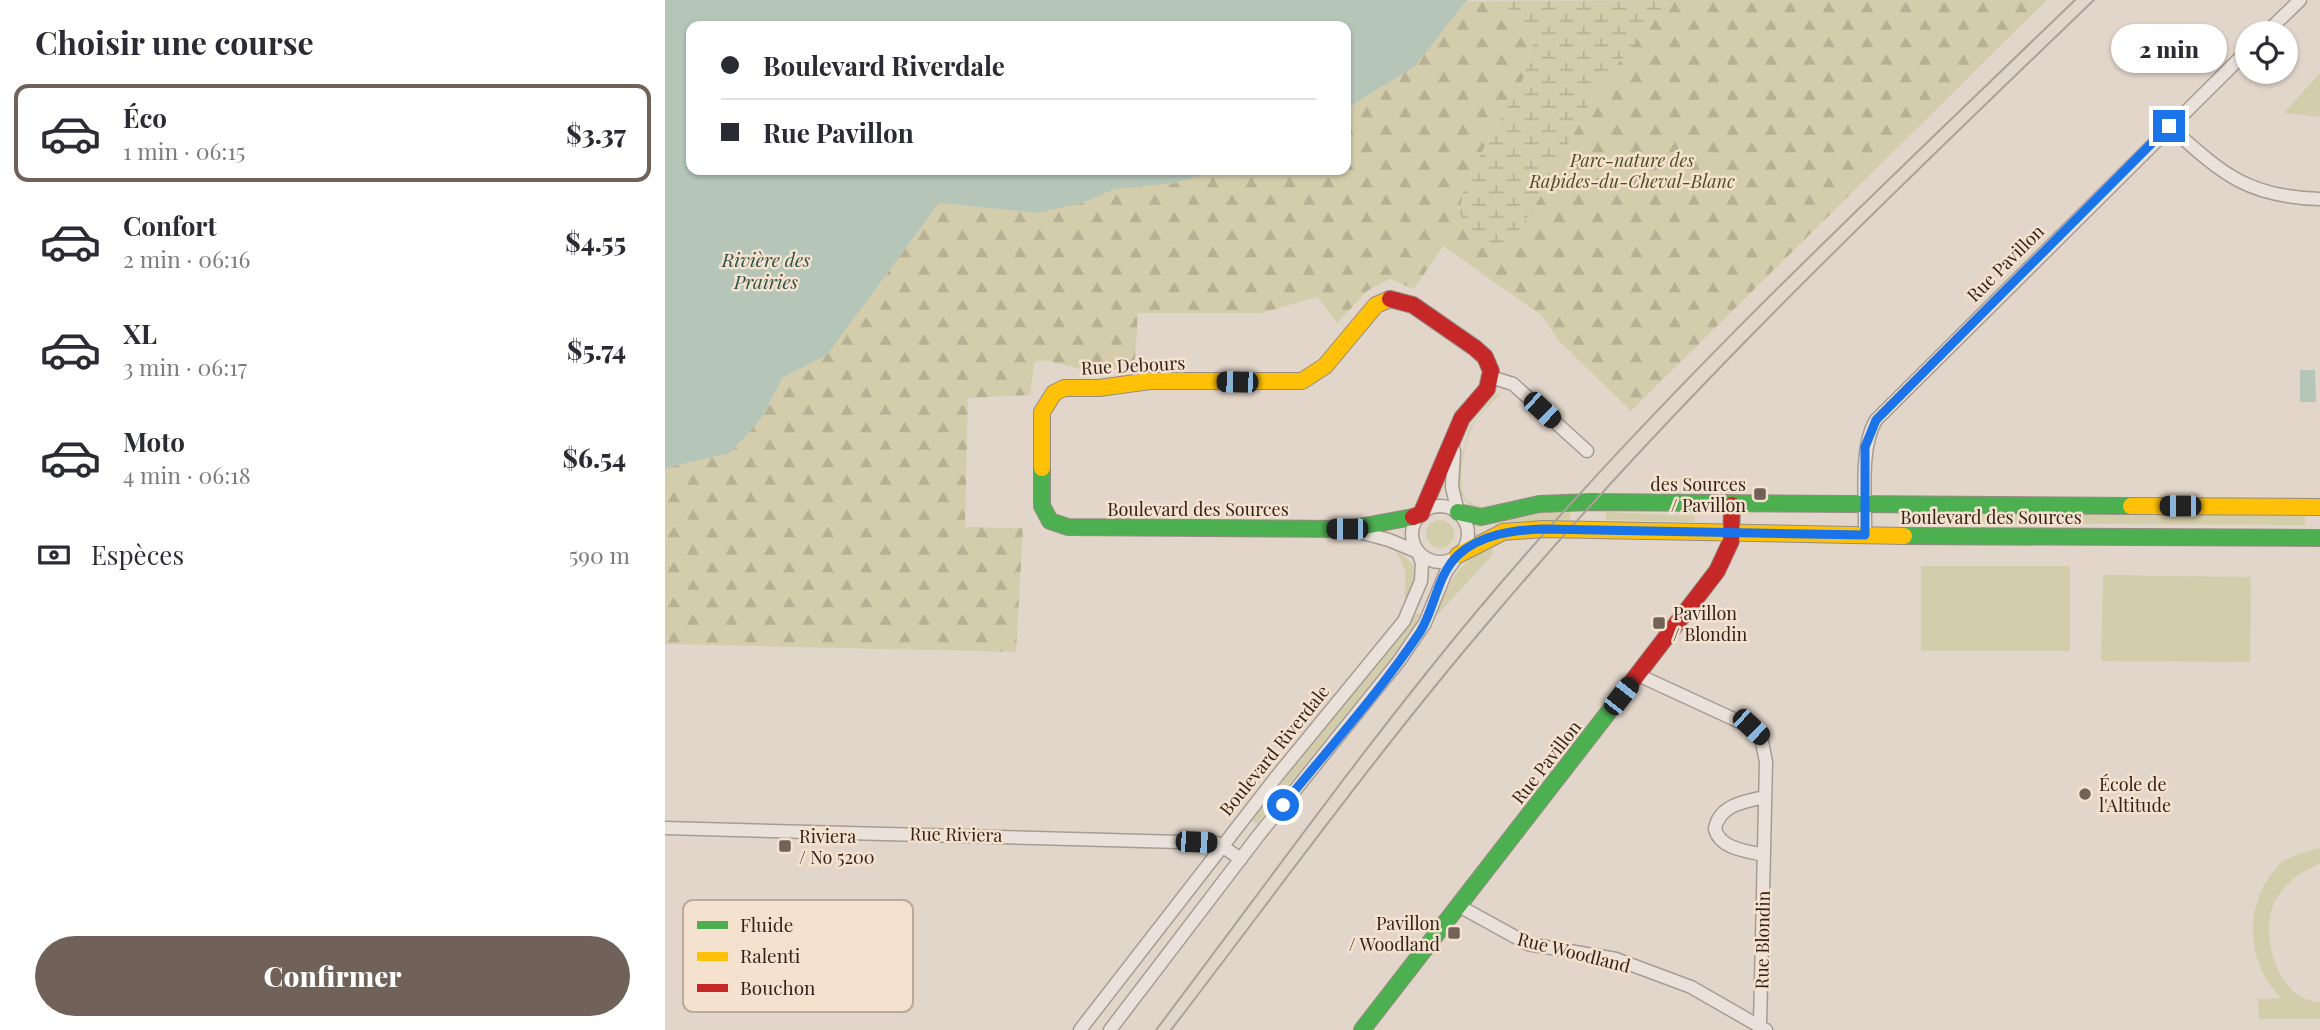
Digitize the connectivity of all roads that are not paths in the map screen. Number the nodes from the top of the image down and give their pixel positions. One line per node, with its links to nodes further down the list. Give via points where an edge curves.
1 (2300, 0): 2 (street)
2 (2278, 21)
3 (2235, 63): 4 (street, Rue Pavillon)
4 (2169, 126): 5 (street, via 2224,174 2265,194); 10 (street, Rue Pavillon, via 1876,420 1865,447)
5 (2320, 199)
6 (1491, 377): 7 (street, via 1487,389 1464,415); 8 (street, via 1513,384); 14 (street, Rue Debours, via 1481,353 1397,298 1375,306 1325,366 1302,381 1150,381 1064,388 1050,397 1042,412 1041,499)
7 (1456, 438): 12 (street, via 1451,487); 13 (street)
8 (1587, 451)
9 (1733, 505): 10 (street, Boulevard des Sources); 12 (street, Boulevard des Sources, via 1566,503 1481,517); 16 (street, Rue Pavillon)
10 (1865, 505): 11 (street, Boulevard des Sources); 17 (street, Rue Pavillon)
11 (2320, 507)
12 (1458, 512): 13 (street, via 1439,506); 20 (street, via 1468,532)
13 (1421, 513): 15 (street, Boulevard des Sources); 19 (street, via 1411,536)
14 (1050, 521): 15 (street, Boulevard des Sources, via 1068,527)
15 (1353, 531): 19 (street, Boulevard des Sources)
16 (1732, 533): 17 (street, Boulevard des Sources); 20 (street, Boulevard des Sources, via 1521,530 1484,540); 21 (street, Rue Pavillon, via 1721,564)
17 (1865, 535): 18 (street, Boulevard des Sources)
18 (2320, 538)
19 (1419, 552): 20 (street, via 1436,562); 24 (street, Boulevard Riverdale, via 1421,581 1404,621)
20 (1458, 555): 26 (street, via 1425,623 1399,661)
21 (1638, 675): 22 (street, Rue Blondin, via 1751,727 1761,737 1766,762); 27 (street, Rue Pavillon)
22 (1765, 797): 25 (street, Rue Blondin); 25 (street, via 1730,807 1720,814 1715,830 1727,844)
23 (665, 828): 24 (street, Rue Riviera, via 1043,836)
24 (1223, 845): 26 (street); 29 (street, Boulevard Riverdale)
25 (1764, 855): 28 (street, Rue Blondin)
26 (1241, 859): 30 (street)
27 (1459, 906): 28 (street, Rue Woodland, via 1514,939 1616,959 1691,988); 31 (street, Rue Pavillon)
28 (1763, 1027)
29 (1080, 1030)
30 (1110, 1030)
31 (1362, 1030)

